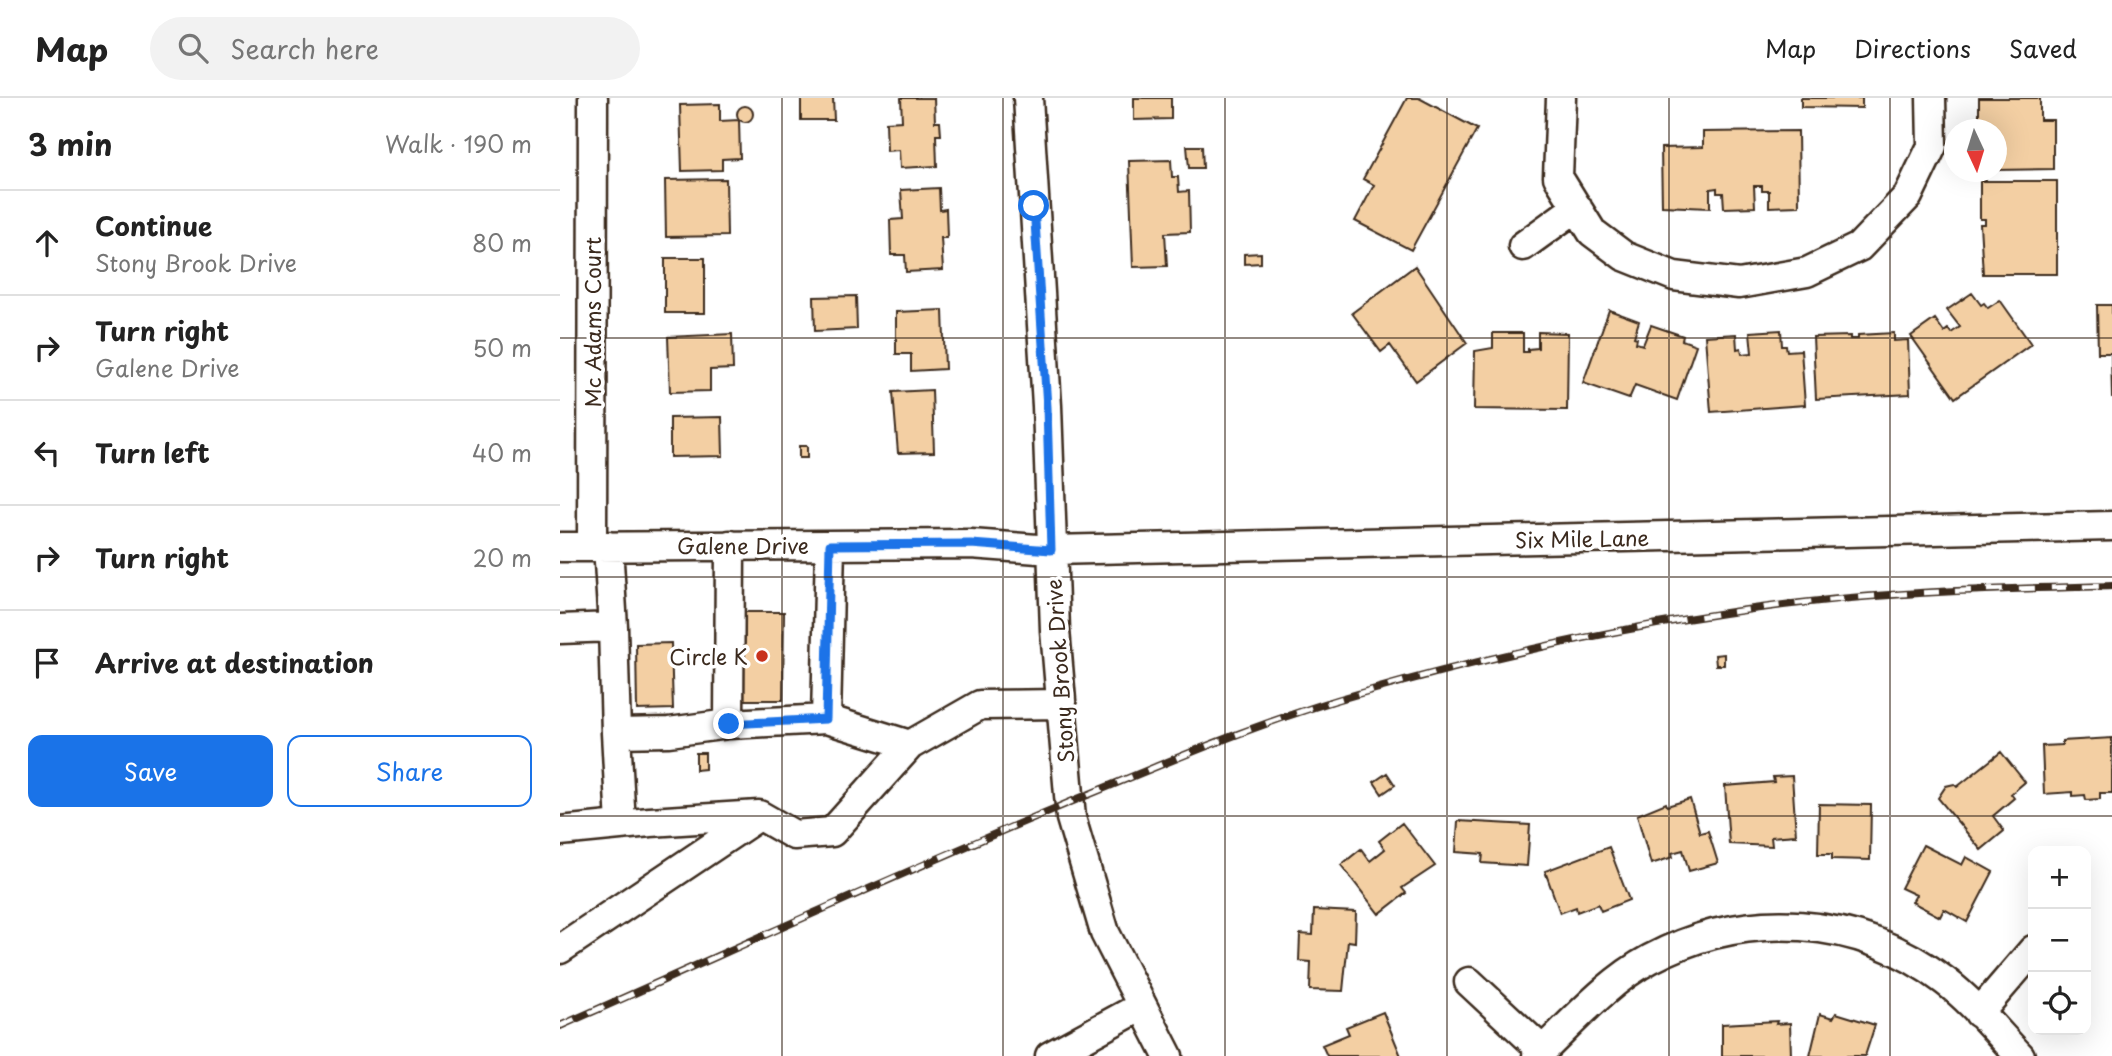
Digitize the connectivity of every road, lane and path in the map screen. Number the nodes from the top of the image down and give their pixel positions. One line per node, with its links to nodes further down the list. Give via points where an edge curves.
1 (593, 98): 10 (street, Mc Adams Court)
2 (1028, 98): 12 (street, Stony Brook Drive)
3 (1562, 98): 5 (street, via 1558,177)
4 (1931, 98): 5 (street, via 1932,146 1908,196 1859,247 1807,272 1739,284 1674,276 1624,256 1592,232)
5 (1577, 207): 6 (street)
6 (1523, 246)
7 (2112, 526): 12 (street, Six Mile Lane)
8 (730, 545): 9 (street, Galene Drive); 10 (street, Galene Drive); 17 (street)
9 (830, 545): 12 (street, Galene Drive, via 971,544); 16 (street)
10 (600, 546): 11 (street, Galene Drive); 13 (street, Mc Adams Court)
11 (560, 547)
12 (1051, 550): 15 (street, Stony Brook Drive)
13 (613, 627): 14 (street); 18 (street, Mc Adams Court)
14 (560, 629)
15 (1060, 704): 19 (street, via 980,705); 26 (street, Stony Brook Drive, via 1071,818 1080,852 1105,933)
16 (826, 719): 17 (street); 19 (street)
17 (729, 724): 18 (street, via 669,733)
18 (616, 733): 21 (street, Mc Adams Court)
19 (910, 745): 20 (street, via 832,832 794,835)
20 (759, 816): 21 (street); 23 (street)
21 (621, 825): 22 (street)
22 (560, 831)
23 (560, 949)
24 (2028, 956): 27 (street)
25 (1469, 982): 28 (street)
26 (1142, 1006): 29 (street); 30 (street, Stony Brook Drive)
27 (1979, 1013): 28 (street, via 1910,957 1872,940 1834,929 1788,924 1738,927 1693,939 1649,960 1612,986); 31 (street)
28 (1540, 1053)
29 (1050, 1056)
30 (1168, 1056)
31 (2020, 1056)

